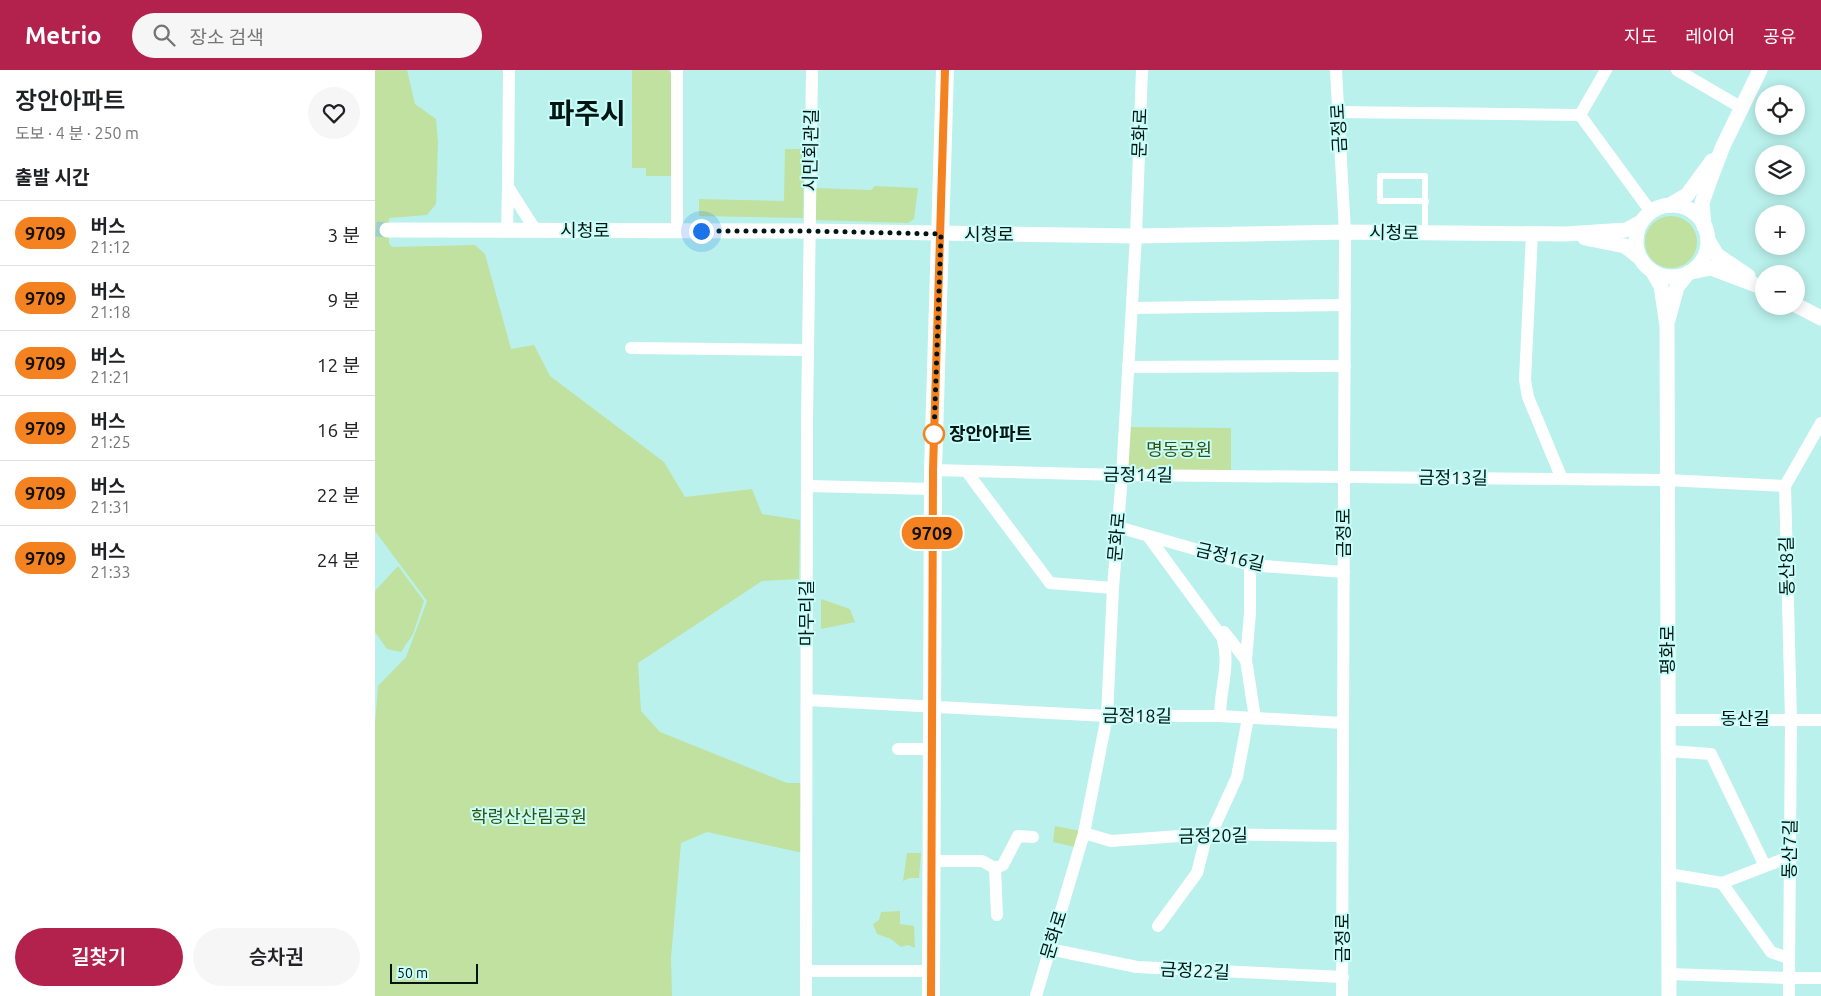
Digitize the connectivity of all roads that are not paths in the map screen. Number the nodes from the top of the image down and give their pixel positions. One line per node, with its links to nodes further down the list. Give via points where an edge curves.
1 (509, 70): 14 (street)
2 (677, 70): 22 (street)
3 (812, 70): 21 (street, 시민회관길)
4 (945, 70): 27 (main road)
5 (1142, 70): 29 (street, 문화로)
6 (1336, 70): 11 (street, 금정로)
7 (1606, 70): 12 (street)
8 (1677, 70): 10 (street)
9 (1760, 70): 10 (street)
10 (1742, 108): 13 (street)
11 (1338, 112): 12 (street); 23 (street, 금정로)
12 (1580, 115): 17 (street)
13 (1723, 146): 16 (street, via 1687,195); 26 (street, via 1702,203)
14 (508, 188): 19 (street); 20 (street)
15 (1426, 201): 15 (lane, via 1425,176 1380,176 1380,201); 24 (lane)
16 (1669, 205): 17 (street); 26 (street, via 1690,210)
17 (1646, 217): 28 (street, via 1626,230); 30 (street, via 1636,239)
18 (379, 229): 19 (street, 시청로)
19 (507, 231): 20 (street, 시청로)
20 (536, 231): 22 (street, 시청로)
21 (810, 231): 22 (street, 시청로); 27 (street, 시청로); 41 (street, 마무리길)
22 (677, 232)
23 (1345, 232): 24 (street, 시청로); 29 (street, 시청로); 35 (street, 금정로)
24 (1425, 233): 25 (street, 시청로)
25 (1532, 233): 28 (street, 시청로); 50 (street, via 1525,380 1528,397)
26 (1706, 233): 32 (street, via 1705,255); 33 (street, via 1717,255)
27 (941, 234): 29 (street, 시청로); 46 (main road)
28 (1567, 234): 30 (street, via 1625,246)
29 (1136, 236): 36 (street, 문화로)
30 (1639, 257): 31 (street)
31 (1653, 272): 32 (street, via 1671,277); 39 (street, via 1661,286)
32 (1690, 272): 34 (street, via 1711,268); 39 (street, via 1677,287)
33 (1755, 281)
34 (1755, 284)
35 (1345, 306): 36 (street); 42 (street, 금정로)
36 (1132, 308): 43 (street, 문화로)
37 (1805, 310): 38 (street)
38 (1821, 318)
39 (1667, 326): 51 (street, 평화로)
40 (631, 348): 41 (street)
41 (808, 350): 52 (street, 마무리길)
42 (1345, 366): 43 (street); 49 (street, 금정로)
43 (1128, 367): 48 (street, 문화로)
44 (1821, 423): 45 (street)
45 (1816, 442): 53 (street)
46 (933, 470): 47 (street, 금정14길); 54 (main road)
47 (967, 472): 48 (street, 금정14길); 59 (street, via 1050,583)
48 (1122, 475): 49 (street, 금정14길); 55 (street, 문화로)
49 (1344, 477): 50 (street, 금정13길); 58 (street, 금정로)
50 (1563, 479): 51 (street, 금정13길)
51 (1667, 480): 53 (street, 금정13길); 68 (street, 평화로)
52 (807, 486): 54 (street); 62 (street, 마무리길)
53 (1785, 486): 67 (street, 동산8길)
54 (933, 489): 63 (main road)
55 (1118, 527): 56 (street, 금정16길); 59 (street, 문화로)
56 (1148, 536): 57 (street, 금정16길); 60 (street, 금정16길)
57 (1250, 565): 58 (street, 금정16길); 61 (street)
58 (1344, 572): 70 (street, 금정로)
59 (1113, 588): 64 (street, 문화로)
60 (1216, 626): 61 (street); 65 (street, 금정16길, via 1225,646 1226,669)
61 (1247, 660): 66 (street)
62 (807, 700): 63 (street, 금정18길); 88 (street, 마무리길)
63 (931, 706): 64 (street, 금정18길); 71 (main road)
64 (1107, 716): 65 (street, 금정18길); 74 (street, 문화로)
65 (1220, 716): 66 (street, 금정18길)
66 (1251, 718): 70 (street, 금정18길); 75 (street, via 1237,777)
67 (1791, 719): 68 (street, 동산길); 69 (street, 동산길); 78 (street, 동산7길)
68 (1668, 720): 73 (street, 평화로)
69 (1821, 720)
70 (1343, 723): 76 (street, 금정로)
71 (931, 748): 72 (street); 79 (main road)
72 (898, 749)
73 (1668, 751): 80 (street, via 1711,754); 82 (street, 평화로)
74 (1084, 833): 75 (street, 금정20길, via 1111,841); 86 (street, 문화로)
75 (1209, 834): 76 (street, 금정20길); 85 (street, via 1197,873)
76 (1343, 836): 91 (street, 금정로)
77 (1033, 837): 81 (street, via 1019,836 1003,865)
78 (1789, 857): 80 (street); 87 (street, 동산7길)
79 (931, 862): 81 (street, via 982,861); 89 (main road)
80 (1765, 866): 83 (street)
81 (995, 868): 84 (street)
82 (1669, 874): 83 (street); 90 (street, 평화로)
83 (1722, 884): 87 (street, via 1771,952)
84 (997, 915)
85 (1159, 926)
86 (1049, 949): 91 (street, 금정22길, via 1137,967); 96 (street, 문화로)
87 (1789, 958): 92 (street, 동산7길)
88 (807, 971): 89 (street); 94 (street, 마무리길)
89 (931, 971): 95 (main road)
90 (1669, 974): 92 (street); 98 (street, 평화로)
91 (1343, 977): 97 (street, 금정로)
92 (1789, 978): 93 (street); 99 (street, 동산7길)
93 (1821, 978)
94 (806, 996)
95 (931, 996)
96 (1036, 996)
97 (1342, 996)
98 (1669, 996)
99 (1789, 996)

